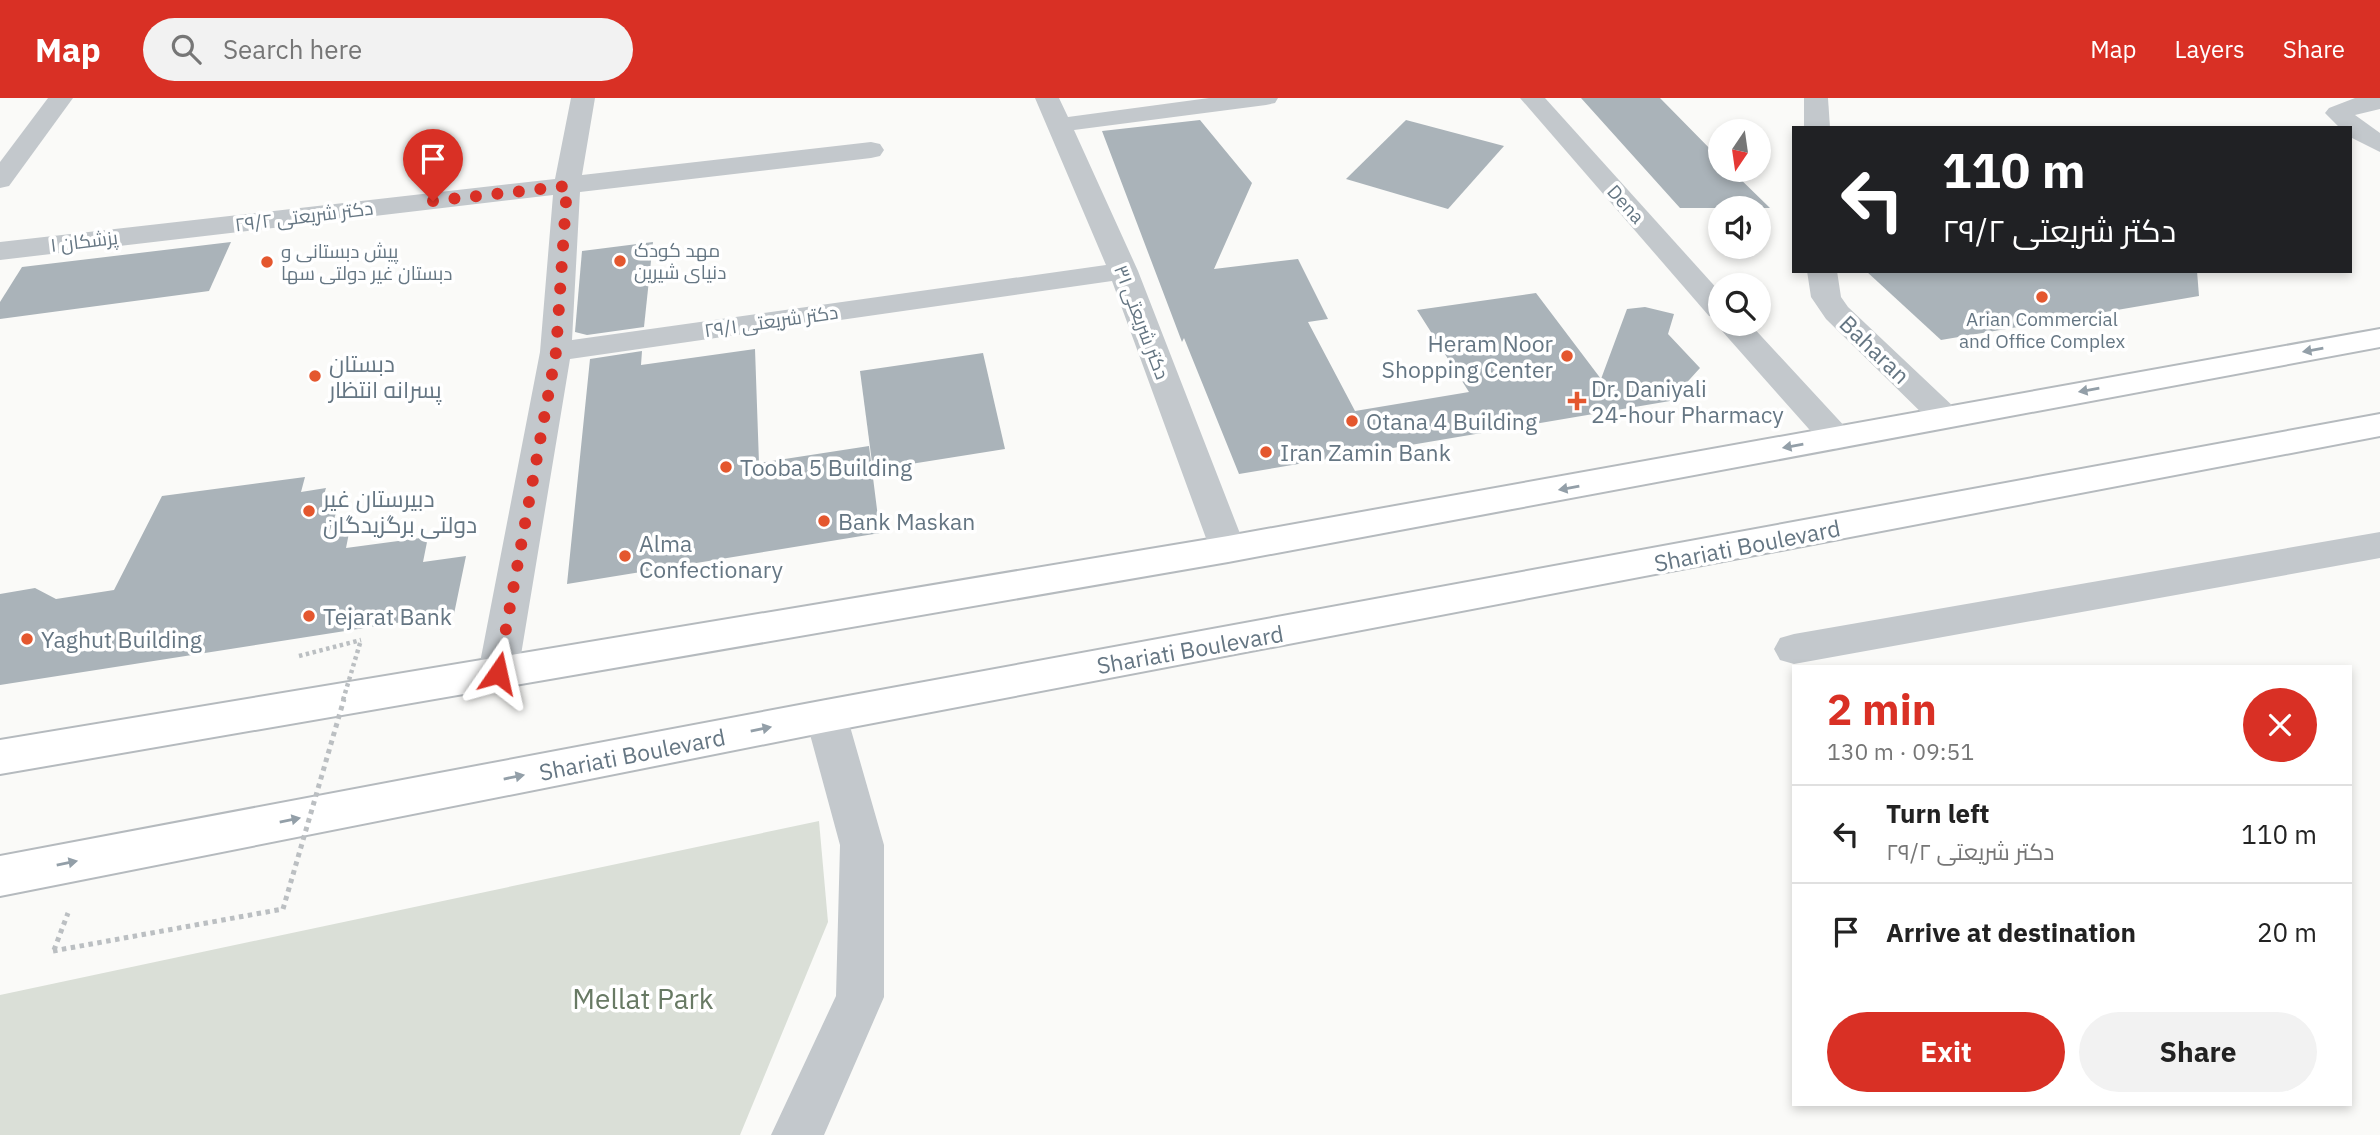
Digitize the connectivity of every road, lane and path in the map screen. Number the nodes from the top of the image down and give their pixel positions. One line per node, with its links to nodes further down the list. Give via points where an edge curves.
1 (61, 98): 13 (street)
2 (583, 98): 14 (street)
3 (1047, 98): 17 (street, ۳۱ دکتر شریعتی)
4 (1266, 98): 7 (street)
5 (1532, 98): 19 (street, Dena)
6 (1815, 98): 10 (street)
7 (1225, 100): 9 (street)
8 (2380, 102): 11 (street, via 2338,113)
9 (1076, 122)
10 (1817, 126)
11 (2380, 144)
12 (871, 150): 14 (street, ۲۹/۲ دکتر شریعتی)
13 (0, 180)
14 (567, 186): 15 (street, ۲۹/۲ دکتر شریعتی); 22 (street)
15 (167, 232): 16 (street, ۱ پزشکان)
16 (0, 251)
17 (1123, 271): 22 (street, ۲۹/۱ دکتر شریعتی); 27 (street, ۳۱ دکتر شریعتی)
18 (1822, 273): 23 (street, Baharan, via 1826,297 1838,313)
19 (1708, 296)
20 (1744, 336): 25 (street)
21 (2380, 338): 23 (main road, one-way to 23)
22 (556, 352): 30 (street)
23 (1944, 416): 25 (main road)
24 (2380, 425): 31 (main road, Shariati Boulevard)
25 (1836, 438): 27 (main road, one-way to 27)
26 (2380, 545): 29 (street)
27 (1228, 549): 30 (main road)
28 (361, 640): 34 (path, bridge, via 283,909)
29 (1794, 649)
30 (498, 673): 32 (main road)
31 (826, 716): 33 (main road, Shariati Boulevard, one-way to 31); 35 (street, via 862,845 860,997)
32 (0, 757)
33 (0, 876)
34 (53, 951)
35 (797, 1135)

